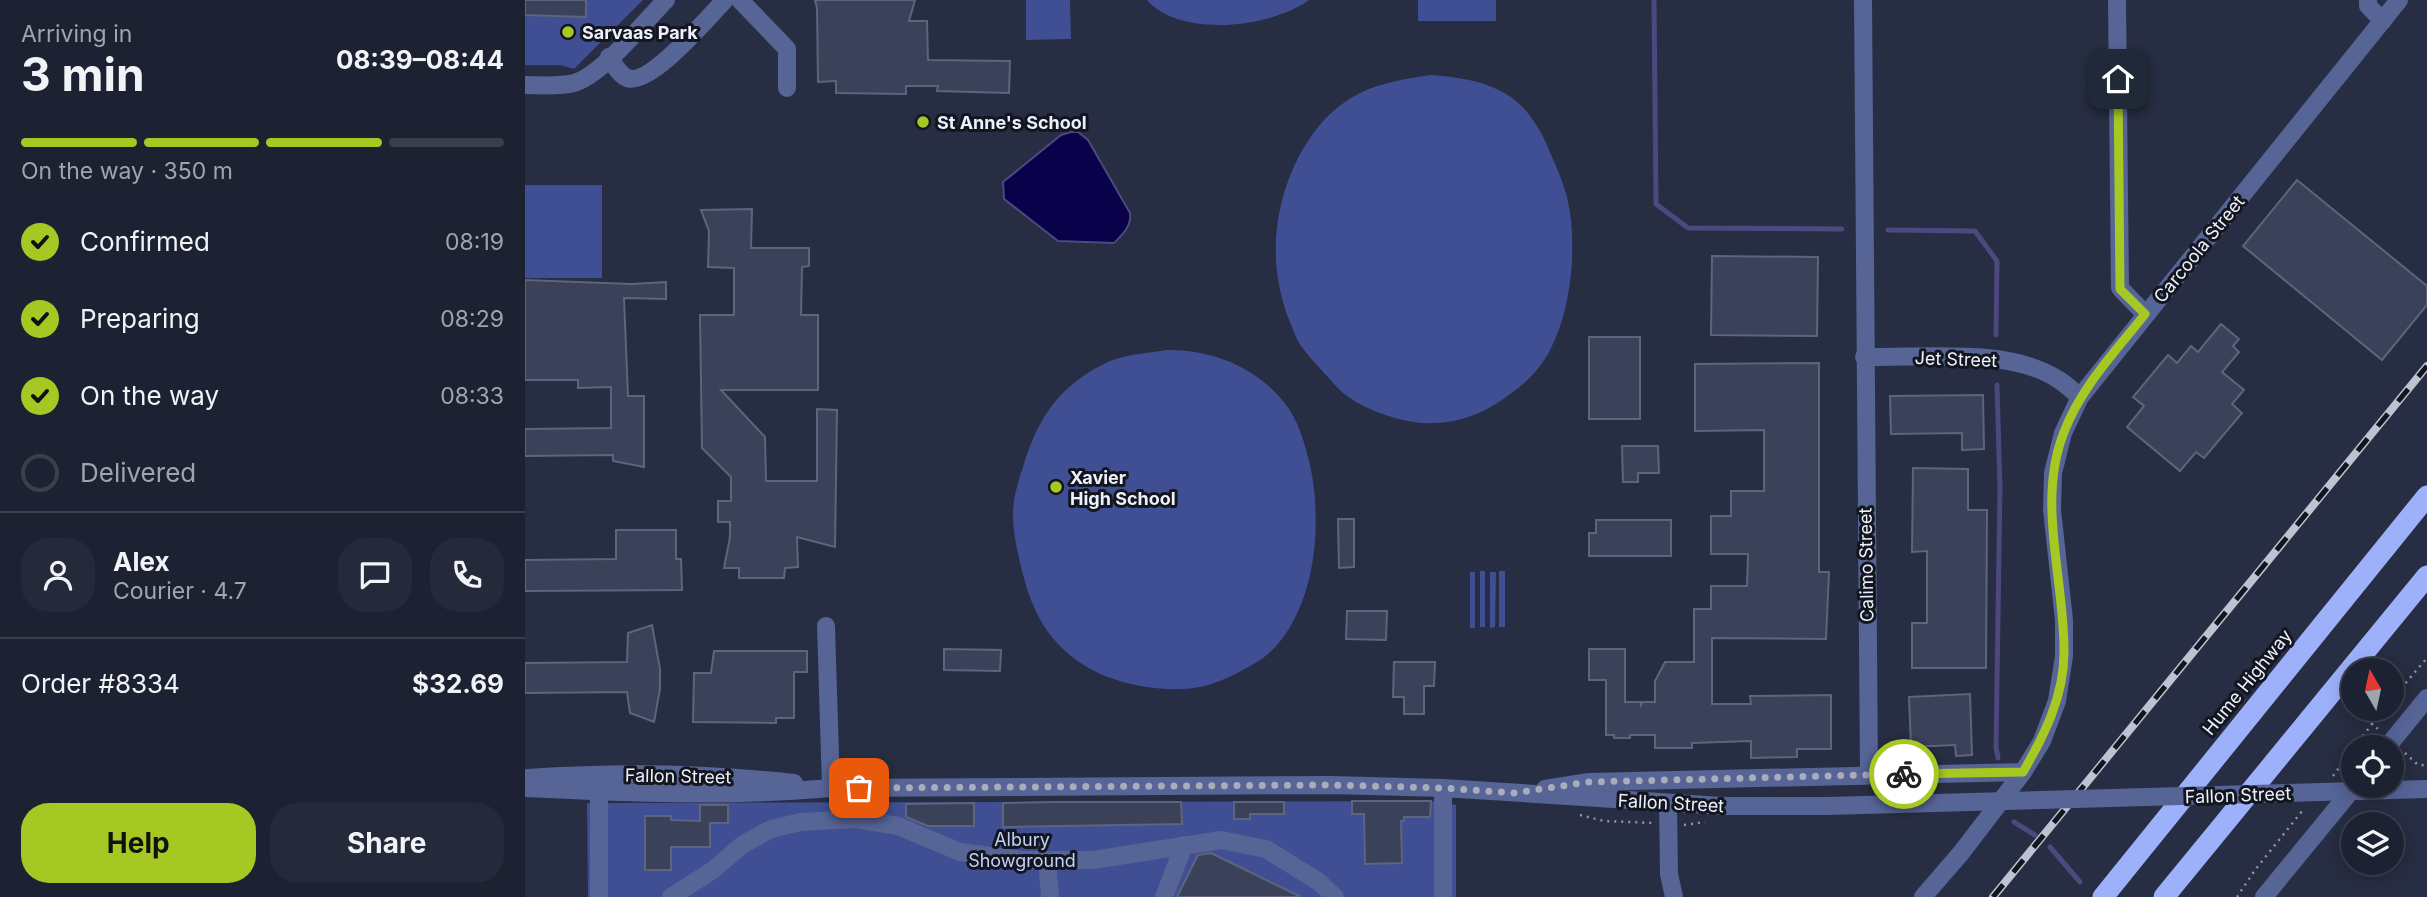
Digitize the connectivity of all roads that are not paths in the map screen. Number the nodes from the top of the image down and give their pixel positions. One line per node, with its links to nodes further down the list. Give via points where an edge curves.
1 (666, 0): 9 (street)
2 (725, 0): 9 (street, via 644,76 627,78)
3 (740, 0): 11 (street, via 787,49)
4 (1863, 0): 13 (street, Calimo Street)
5 (2117, 0): 12 (street, via 2120,289)
6 (2368, 0): 8 (street)
7 (2399, 0): 8 (street, Carcoola Street)
8 (2383, 21): 12 (street, Carcoola Street)
9 (609, 57): 10 (street, via 573,83)
10 (525, 85)
11 (787, 88)
12 (2145, 314): 14 (street, Carcoola Street)
13 (1864, 357): 14 (street, Jet Street, via 1992,358 2059,379); 21 (street, Calimo Street)
14 (2080, 397): 20 (street, Carcoola Street, via 2063,433 2053,473 2064,656 2057,701 2042,741)
15 (2427, 496): 41 (highway, Hume Highway)
16 (2427, 576): 42 (highway)
17 (826, 626): 25 (street)
18 (2427, 698): 19 (street)
19 (2397, 735)
20 (2023, 772): 21 (street); 40 (street, Carcoola Street)
21 (1869, 775): 28 (street, via 1589,782)
22 (525, 779): 23 (street, Fallon Street)
23 (599, 782): 24 (street, Fallon Street); 25 (street, Fallon Street, via 729,776); 33 (street)
24 (525, 788)
25 (831, 788): 26 (street, Fallon Street)
26 (1443, 788): 28 (street, Fallon Street); 38 (street)
27 (2427, 789): 30 (street, Fallon Street, bridge, via 1827,806)
28 (1514, 793): 30 (street, Fallon Street)
29 (2345, 798): 43 (street)
30 (1668, 804): 39 (street, via 1669,874)
31 (1184, 845): 32 (street, via 1093,860); 36 (street); 37 (street, via 1221,840 1266,849)
32 (1047, 860): 34 (street, via 960,852 898,826 856,820 801,822 771,829 742,845); 35 (street)
33 (599, 897)
34 (671, 897)
35 (1051, 897)
36 (1164, 897)
37 (1335, 897)
38 (1443, 897)
39 (1674, 897)
40 (1923, 897)
41 (2103, 897)
42 (2164, 897)
43 (2264, 897)

